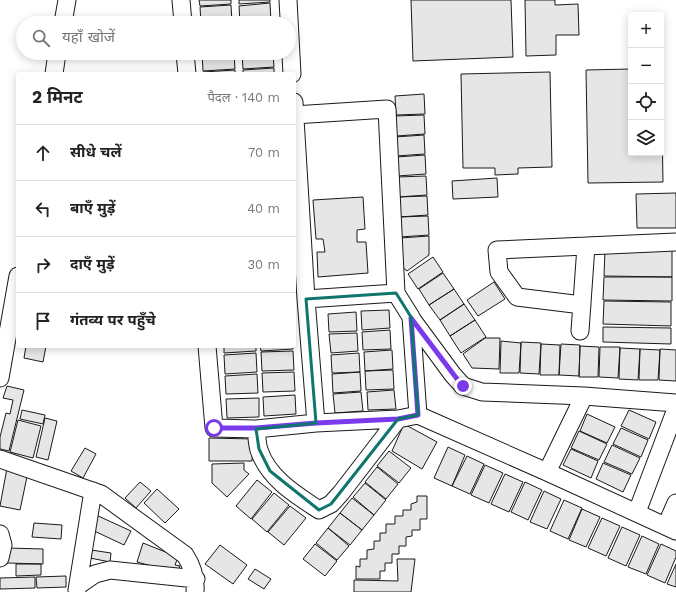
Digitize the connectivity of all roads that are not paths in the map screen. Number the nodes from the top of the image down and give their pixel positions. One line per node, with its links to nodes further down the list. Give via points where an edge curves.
1 (67, 0): 4 (street)
2 (181, 0): 5 (street)
3 (288, 0): 6 (street)
4 (64, 16)
5 (182, 16)
6 (289, 16)
7 (56, 60): 10 (street)
8 (186, 60): 11 (street)
9 (291, 60): 12 (street)
10 (54, 72)
11 (187, 72)
12 (292, 72)
13 (296, 111): 18 (street, via 387,110)
14 (296, 142): 19 (street)
15 (676, 242): 16 (street)
16 (586, 246): 20 (street); 20 (street, via 497,250 499,272 517,297)
17 (16, 287): 24 (street)
18 (396, 293): 19 (street); 21 (street)
19 (306, 299): 30 (street)
20 (582, 305): 22 (street)
21 (411, 318): 25 (street, via 463,386 482,392); 28 (street)
22 (580, 330)
23 (208, 348): 31 (street, via 214,428)
24 (0, 378)
25 (584, 396): 26 (street); 33 (street)
26 (676, 403)
27 (676, 409): 36 (street)
28 (418, 415): 29 (street); 33 (street)
29 (398, 419): 30 (street); 31 (street, via 341,493 331,504 319,510 299,498 270,471 259,449)
30 (316, 423): 31 (street)
31 (256, 428)
32 (0, 459): 34 (street)
33 (548, 472): 36 (street)
34 (93, 491): 40 (street, via 101,494 181,552 189,561); 41 (street)
35 (676, 503): 37 (street)
36 (637, 512): 37 (street)
37 (671, 529)
38 (0, 534): 39 (street, via 3,544)
39 (0, 558)
40 (195, 586): 41 (street, via 110,570 95,574)
41 (78, 588)

